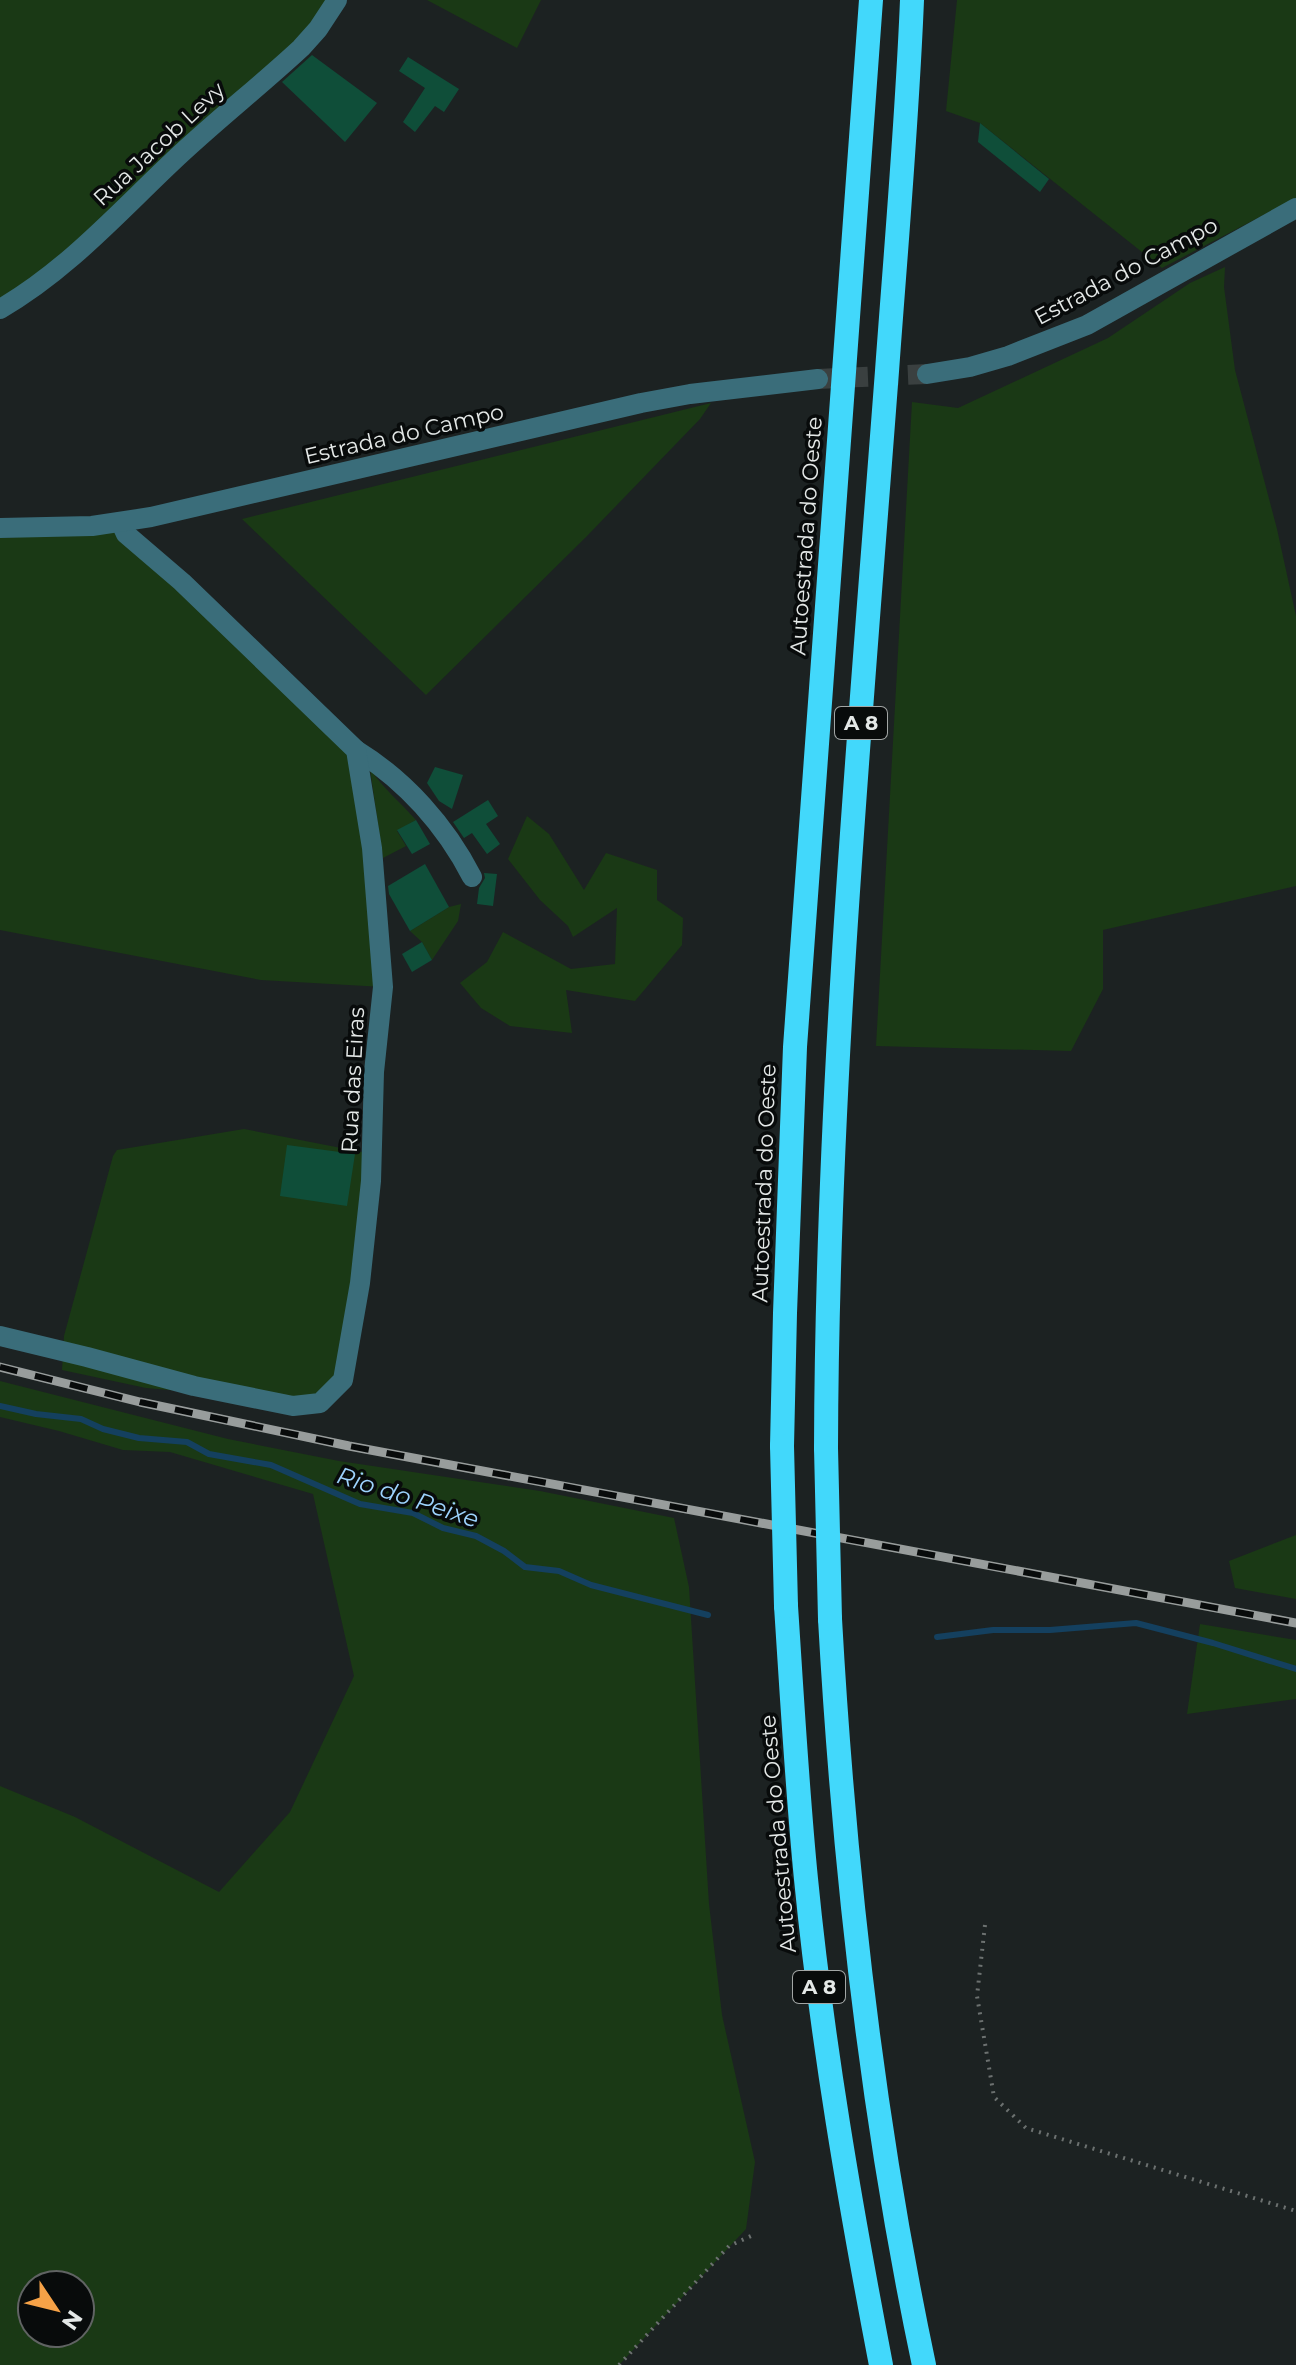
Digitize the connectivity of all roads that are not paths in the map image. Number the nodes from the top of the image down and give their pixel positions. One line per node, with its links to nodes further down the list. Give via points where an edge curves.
1 (337, 0): 5 (street, Rua Jacob Levy, via 285,63 47,279)
2 (871, 0): 13 (highway, Autoestrada do Oeste / A 8, bridge, via 795,1047 782,1446 786,1606 806,1880 841,2142)
3 (912, 0): 14 (highway, A 8, bridge, via 845,938 826,1306 826,1448 830,1619 846,1848 892,2197)
4 (1296, 208): 6 (street, Estrada do Campo, via 1087,325 1008,356)
5 (0, 309)
6 (927, 374)
7 (818, 379): 8 (street, Estrada do Campo, via 641,403)
8 (121, 523): 9 (street, Estrada do Campo); 10 (street, via 126,534)
9 (0, 528)
10 (356, 750): 11 (street, via 382,766 426,808); 12 (street, Rua das Eiras, via 372,848 383,987 371,1181 343,1380 320,1403 293,1406)
11 (472, 877)
12 (0, 1336)
13 (881, 2365)
14 (924, 2365)

